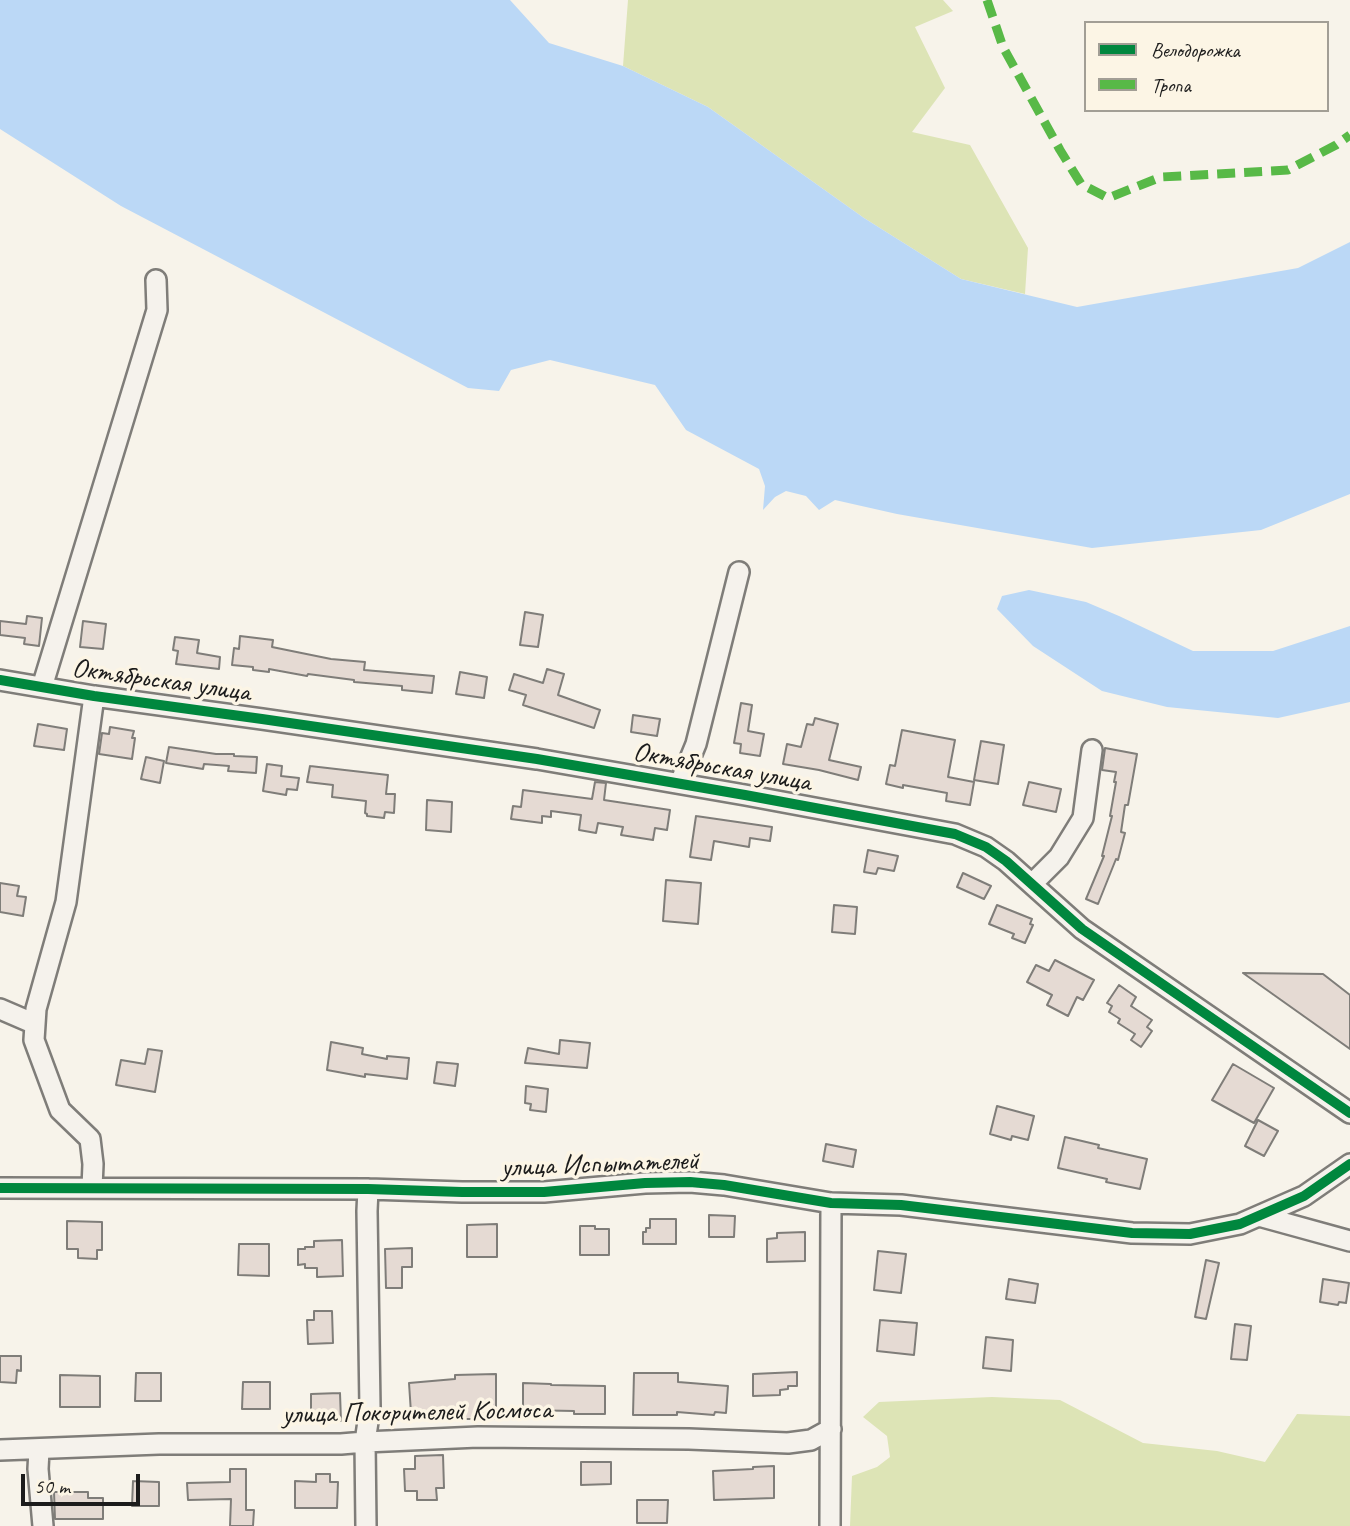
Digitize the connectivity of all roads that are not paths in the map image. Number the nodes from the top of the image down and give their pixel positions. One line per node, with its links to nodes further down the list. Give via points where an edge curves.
1 (156, 279): 4 (street, via 157,310)
2 (739, 572): 7 (street, via 696,744)
3 (0, 680): 4 (street, Октябрьская улица)
4 (43, 687): 5 (street, Октябрьская улица)
5 (94, 696): 7 (street, Октябрьская улица); 10 (street, via 66,902)
6 (1092, 750): 8 (street, via 1083,818 1059,857)
7 (680, 783): 8 (street, Октябрьская улица, via 955,834 986,847)
8 (1032, 884): 11 (street, Октябрьская улица, via 1082,929)
9 (0, 1009): 10 (street)
10 (35, 1024): 14 (street, via 34,1040 60,1110 90,1139)
11 (1350, 1113)
12 (1350, 1164): 17 (street, улица Испытателей, via 1304,1196)
13 (0, 1188): 14 (street, улица Испытателей)
14 (92, 1188): 15 (street, улица Испытателей)
15 (368, 1189): 16 (street, улица Испытателей, via 544,1192 690,1182); 20 (street, via 370,1408)
16 (831, 1203): 17 (street, улица Испытателей, via 901,1205 1132,1233 1190,1234); 19 (street)
17 (1259, 1216): 18 (street)
18 (1350, 1241)
19 (831, 1429): 20 (street, улица Покорителей Космоса, via 811,1440 788,1443 478,1437); 25 (street)
20 (365, 1442): 22 (street, улица Покорителей Космоса); 24 (street)
21 (0, 1450): 22 (street, улица Покорителей Космоса)
22 (39, 1450): 23 (street)
23 (43, 1526)
24 (366, 1526)
25 (830, 1526)

